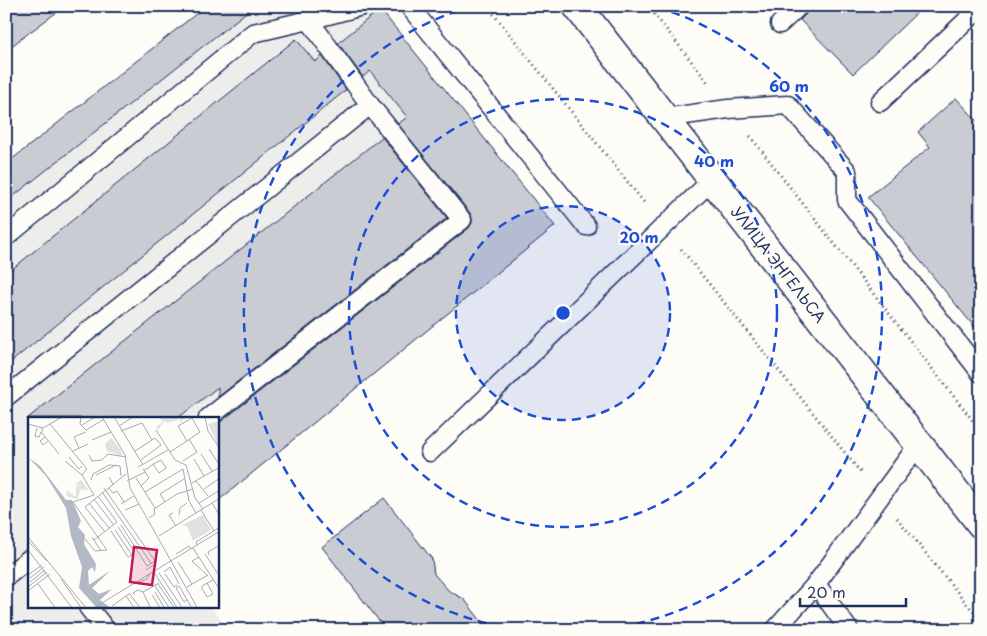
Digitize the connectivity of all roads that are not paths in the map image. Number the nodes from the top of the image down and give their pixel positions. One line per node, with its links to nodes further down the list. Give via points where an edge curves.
1 (362, 6): 6 (lane)
2 (409, 6): 12 (lane)
3 (577, 6): 10 (main road, УЛИЦА ЭНГЕЛЬСА)
4 (799, 6): 7 (lane)
5 (981, 7): 8 (lane)
6 (309, 20): 9 (lane); 13 (lane, via 253,32)
7 (780, 24)
8 (880, 102)
9 (370, 104): 15 (lane); 16 (lane, via 462,220)
10 (664, 118): 11 (main road, УЛИЦА ЭНГЕЛЬСА); 14 (lane, via 788,105 847,171 847,200)
11 (712, 180): 17 (main road, УЛИЦА ЭНГЕЛЬСА); 18 (lane)
12 (586, 226)
13 (6, 237)
14 (981, 373)
15 (6, 397)
16 (209, 417)
17 (918, 445): 19 (main road, УЛИЦА ЭНГЕЛЬСА); 22 (lane)
18 (430, 452)
19 (981, 524)
20 (28, 560): 21 (lane)
21 (6, 577)
22 (816, 584): 25 (lane); 26 (lane)
23 (89, 608): 24 (lane)
24 (106, 630)
25 (775, 630)
26 (849, 630)

